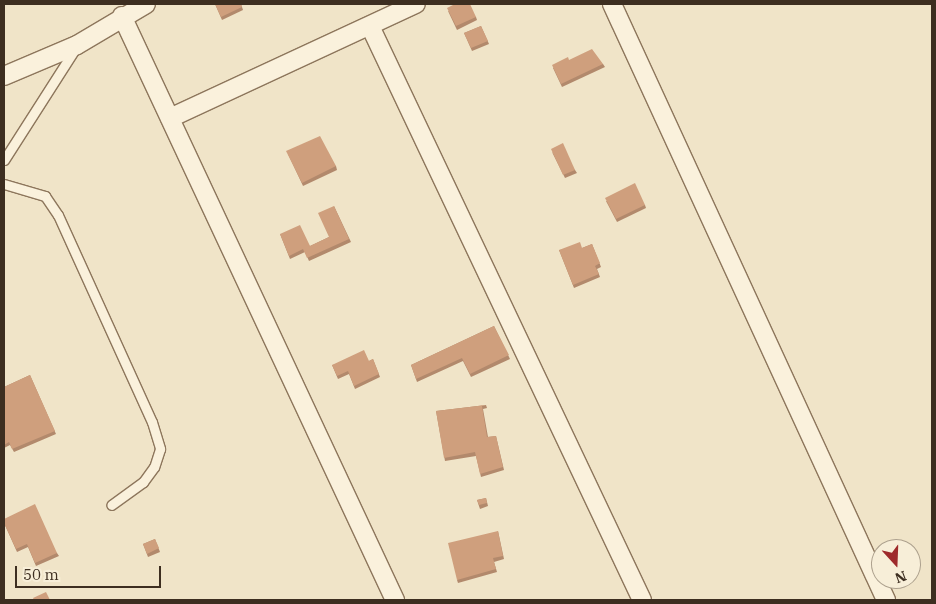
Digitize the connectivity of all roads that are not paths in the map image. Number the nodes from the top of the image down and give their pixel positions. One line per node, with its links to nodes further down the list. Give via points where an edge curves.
1 (146, 4): 4 (street)
2 (416, 4): 5 (street)
3 (612, 4): 14 (street)
4 (122, 16): 6 (street); 8 (street)
5 (370, 26): 8 (street); 13 (street)
6 (78, 45): 7 (street); 9 (lane)
7 (4, 76)
8 (170, 118): 12 (street)
9 (4, 160)
10 (4, 184): 11 (lane, via 45,196 58,215 152,422 160,449 154,468 142,482)
11 (111, 504)
12 (395, 600)
13 (642, 600)
14 (886, 600)

